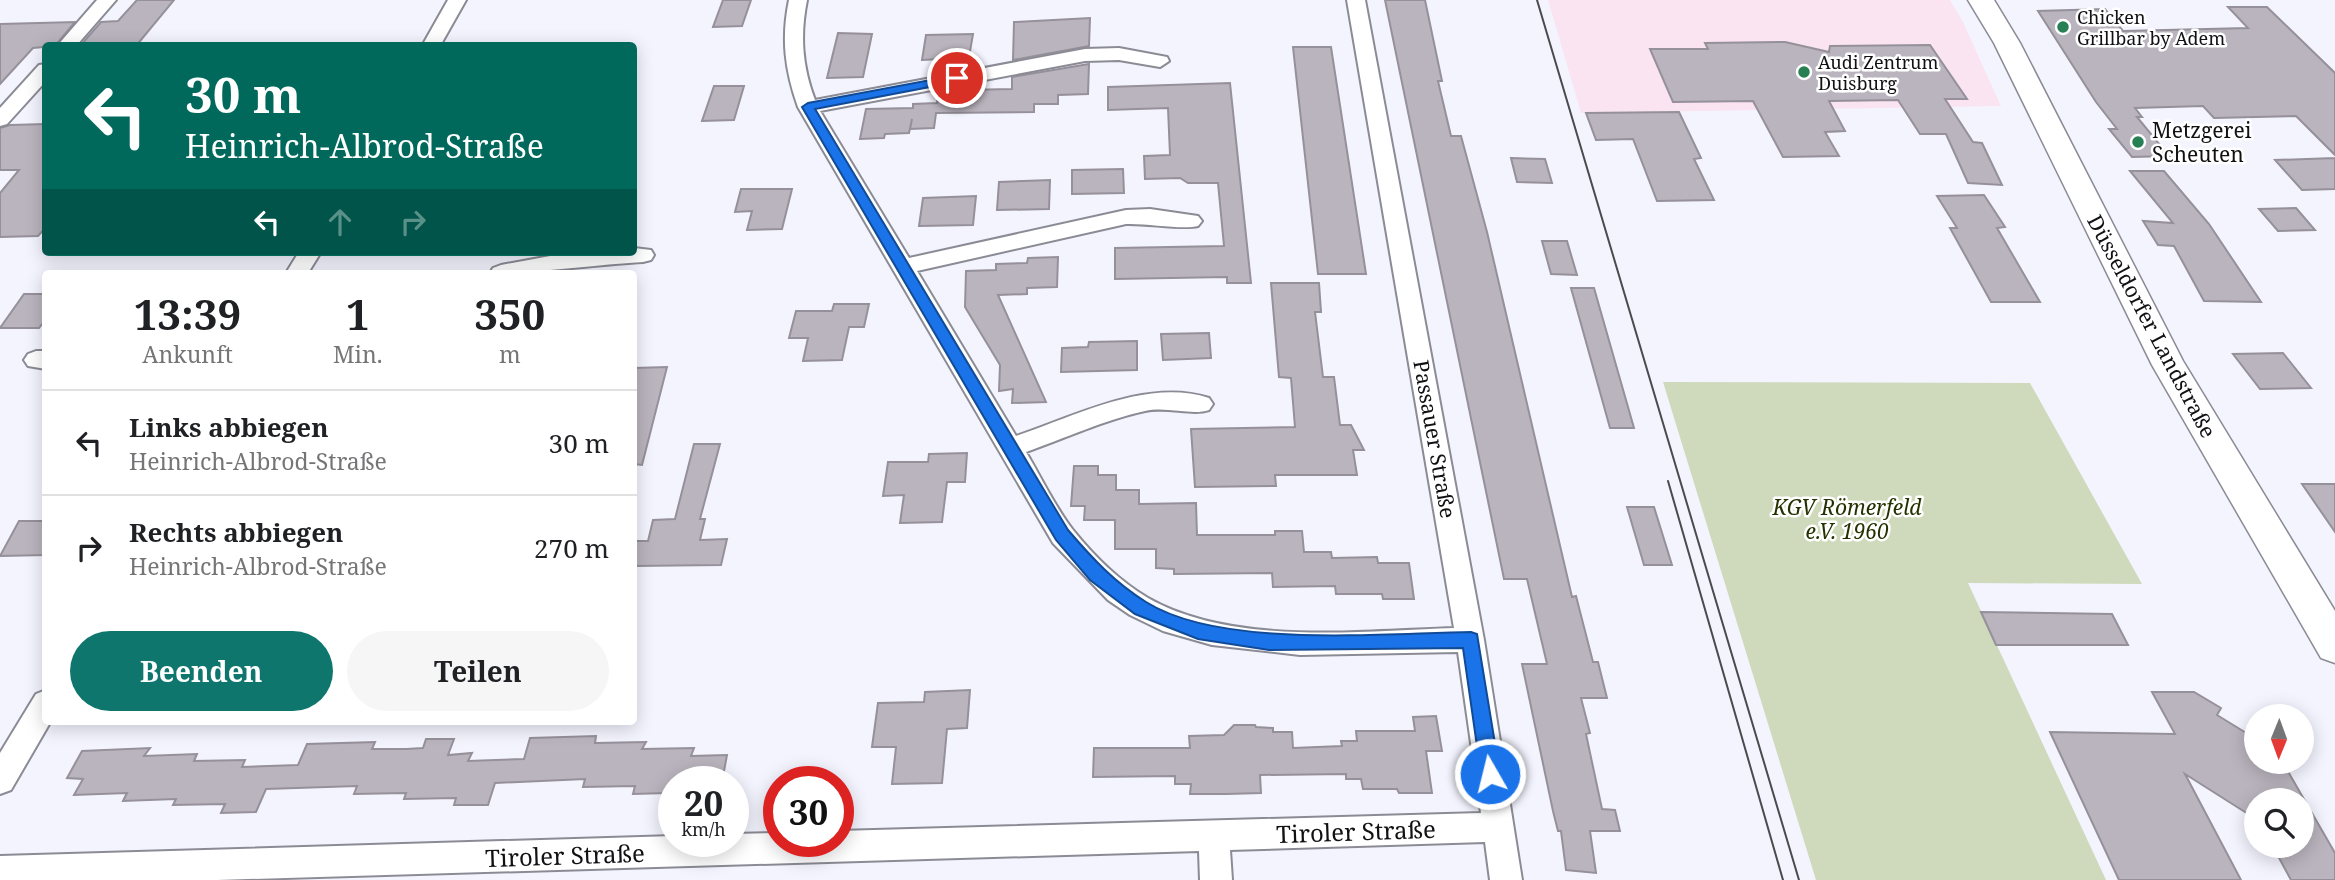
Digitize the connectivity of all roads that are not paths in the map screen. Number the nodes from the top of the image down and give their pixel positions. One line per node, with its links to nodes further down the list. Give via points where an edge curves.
1 (107, 0): 6 (street)
2 (457, 0): 7 (street)
3 (799, 0): 10 (street, via 792,27 793,59)
4 (1356, 0): 20 (street, Passauer Straße)
5 (1981, 0): 21 (main road, Düsseldorfer Landstraße, via 2169,365)
6 (70, 42)
7 (433, 42)
8 (1160, 61): 10 (street, via 1085,55)
9 (42, 73): 11 (street)
10 (808, 107): 16 (street)
11 (0, 120)
12 (1191, 221): 16 (street, via 1126,217)
13 (637, 255): 14 (street)
14 (643, 255)
15 (622, 256): 17 (street, via 580,258)
16 (901, 267): 19 (street)
17 (517, 270)
18 (1201, 404): 19 (street, via 1171,399 1143,402)
19 (1009, 448): 20 (street, via 1062,535 1096,575 1141,608 1198,631 1269,642)
20 (1471, 640): 24 (street, Passauer Straße)
21 (2335, 646)
22 (42, 709): 23 (street)
23 (0, 780)
24 (1498, 827): 25 (street, Tiroler Straße); 28 (street, Passauer Straße)
25 (1214, 835): 26 (street, Tiroler Straße); 27 (street)
26 (0, 871)
27 (1216, 880)
28 (1506, 880)

